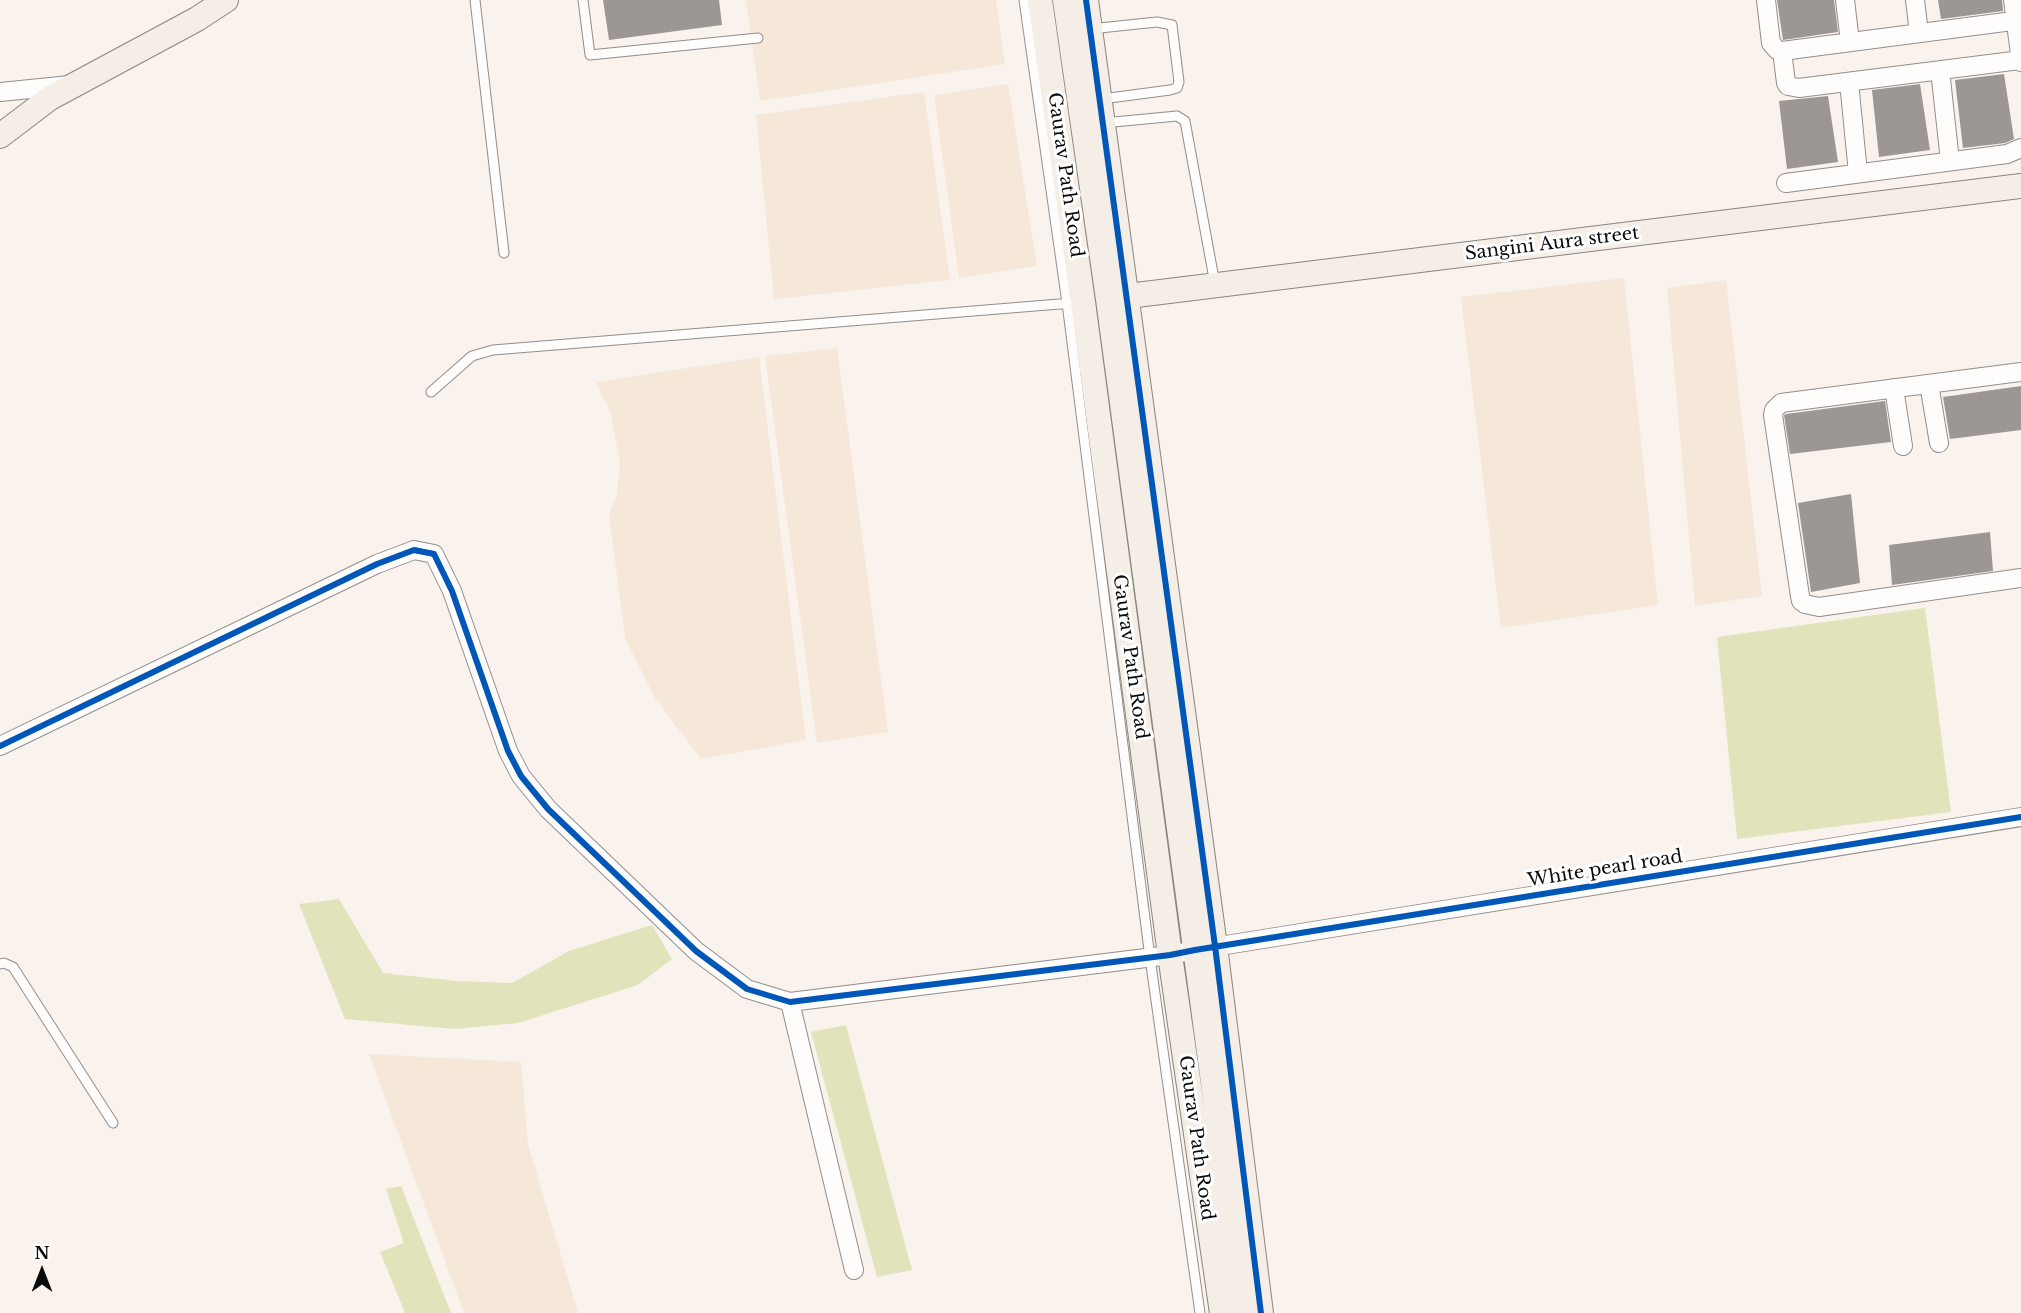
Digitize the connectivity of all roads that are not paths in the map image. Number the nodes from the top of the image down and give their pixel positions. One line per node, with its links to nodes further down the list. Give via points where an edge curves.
1 (226, 0): 21 (main road)
2 (476, 0): 30 (lane)
3 (583, 0): 15 (lane, via 590,55)
4 (1024, 0): 33 (lane)
5 (1040, 0): 33 (main road, Gaurav Path Road)
6 (1065, 0): 32 (main road, Gaurav Path Road)
7 (1086, 0): 13 (main road)
8 (1766, 0): 17 (street, via 1771,43)
9 (1845, 0): 16 (street)
10 (1915, 0): 14 (street)
11 (2013, 0): 12 (street)
12 (2018, 20): 14 (street); 18 (street)
13 (1090, 29): 23 (main road); 23 (lane, via 1156,22 1173,25 1177,88)
14 (1919, 33): 16 (street)
15 (758, 38)
16 (1850, 42): 17 (street)
17 (1782, 51): 20 (street, via 1786,82 1793,88)
18 (2021, 60): 19 (street)
19 (1940, 70): 20 (street); 26 (street)
20 (1849, 82): 27 (street)
21 (75, 85): 22 (street); 24 (main road, via 29,112)
22 (5, 88)
23 (1101, 111): 31 (lane, via 1177,116 1185,122); 32 (main road)
24 (0, 136)
25 (2021, 148): 26 (street, via 2007,154)
26 (1950, 161): 27 (street)
27 (1858, 173): 28 (street)
28 (1786, 183)
29 (2021, 186): 31 (main road, Sangini Aura street)
30 (504, 253)
31 (1215, 286): 32 (main road, Sangini Aura street)
32 (1118, 298): 33 (main road, Sangini Aura street); 43 (main road, Gaurav Path Road)
33 (1075, 302): 37 (lane, via 493,350 472,356); 44 (main road, Gaurav Path Road)
34 (2021, 372): 35 (street)
35 (1929, 384): 36 (street); 38 (street)
36 (1894, 388): 39 (street); 40 (street, via 1781,403 1774,410 1801,601 1819,607)
37 (431, 392)
38 (1938, 443)
39 (1903, 446)
40 (2021, 578)
41 (0, 746): 46 (street, via 377,564 414,550 434,554 452,591 508,751 521,776 548,809 696,951 747,989)
42 (2021, 817): 43 (street, White pearl road)
43 (1205, 948): 44 (street); 51 (main road, Gaurav Path Road); 52 (main road)
44 (1160, 956): 46 (street); 49 (lane); 50 (main road, Gaurav Path Road)
45 (0, 964): 47 (lane, via 13,967)
46 (790, 1002): 48 (street)
47 (112, 1123)
48 (854, 1269)
49 (1200, 1313)
50 (1222, 1313)
51 (1244, 1313)
52 (1261, 1313)

